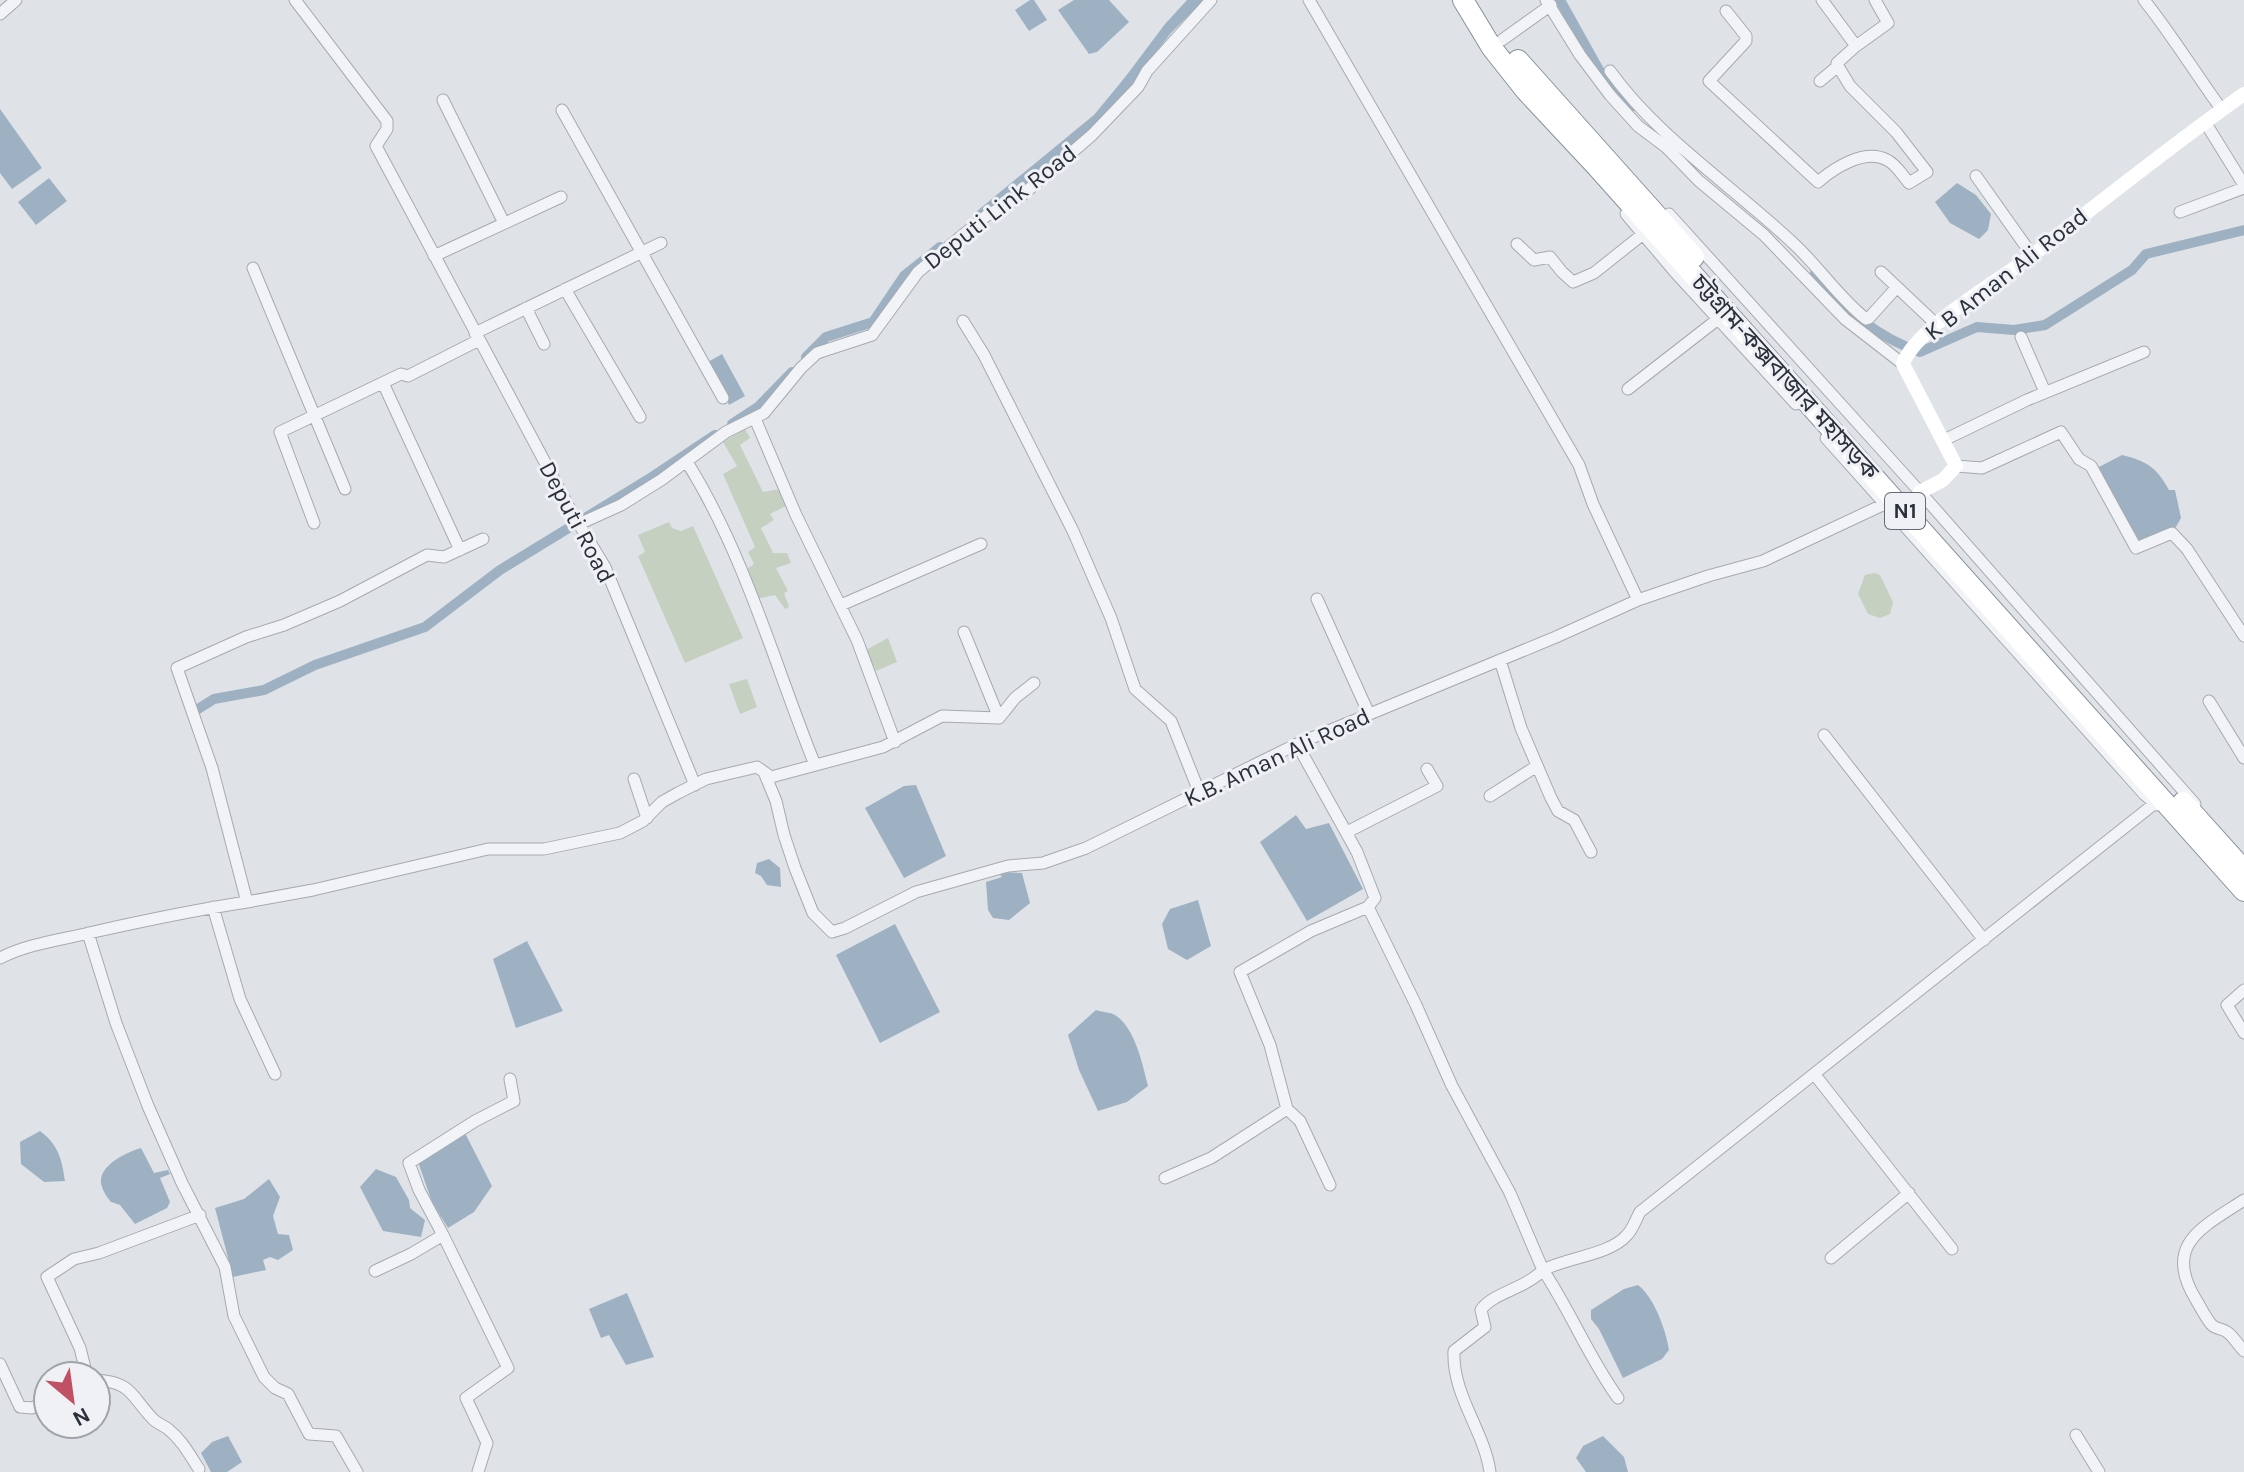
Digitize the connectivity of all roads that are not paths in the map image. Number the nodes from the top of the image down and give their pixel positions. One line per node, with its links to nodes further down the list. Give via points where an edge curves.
1 (16, 0): 12 (street)
2 (295, 0): 35 (street, Deputi Road, via 387,121 376,146)
3 (1211, 0): 57 (street, Deputi Link Road, via 1092,135 1020,197 986,216 918,272 872,335 817,353 764,413 726,432)
4 (1309, 0): 68 (street, via 1579,465)
5 (1463, 0): 22 (highway, চট্টগ্রাম-কক্সবাজার মহাসড়ক / N1, via 1526,91)
6 (1479, 0): 13 (highway, চট্টগ্রাম-কক্সবাজার মহাসড়ক / N1)
7 (1822, 0): 14 (street)
8 (1875, 0): 14 (street, via 1888,23)
9 (2144, 0): 21 (street)
10 (1548, 3): 13 (street); 48 (street, via 1580,55 1638,126 1764,235 1845,319)
11 (1726, 11): 15 (street, via 1746,41 1709,81 1818,182 1837,166 1876,156 1890,161 1909,183 1927,172)
12 (0, 14)
13 (1502, 40): 22 (highway, চট্টগ্রাম-কক্সবাজার মহাসড়ক / N1)
14 (1856, 46): 15 (street)
15 (1838, 66): 17 (street)
16 (1610, 71): 38 (street, via 1866,319)
17 (1820, 81)
18 (2244, 94): 21 (street, K B Aman Ali Road)
19 (443, 100): 29 (street)
20 (562, 110): 33 (street)
21 (2222, 110): 23 (street, K B Aman Ali Road)
22 (1551, 111): 24 (highway, চট্টগ্রাম-কক্সবাজার মহাসড়ক / N1); 30 (street, via 1552,128); 89 (highway, চট্টগ্রাম-কক্সবাজার মহাসড়ক / N1)
23 (2205, 122): 26 (street); 34 (street, K B Aman Ali Road)
24 (1620, 173): 60 (street, via 1635,178); 92 (highway, চট্টগ্রাম-কক্সবাজার মহাসড়ক / N1)
25 (1976, 176): 34 (street)
26 (2244, 187): 28 (street)
27 (561, 197): 29 (street)
28 (2180, 212)
29 (504, 223): 35 (street)
30 (1643, 234): 32 (street, via 1594,273 1573,282 1550,257 1534,260); 41 (street)
31 (661, 243): 33 (street)
32 (1517, 244)
33 (642, 250): 39 (street); 52 (street)
34 (2032, 255): 43 (street, K B Aman Ali Road)
35 (434, 256): 44 (street, Deputi Road)
36 (253, 268): 53 (street)
37 (1881, 272): 38 (street)
38 (1897, 287): 43 (street)
39 (565, 289): 40 (street); 54 (street)
40 (526, 308): 44 (street); 46 (street)
41 (1718, 319): 50 (street); 61 (street)
42 (963, 321): 87 (street, via 1073,531 1135,689 1171,721)
43 (1937, 325): 48 (street, K B Aman Ali Road)
44 (477, 337): 49 (street, via 407,376); 63 (street, Deputi Road)
45 (2021, 337): 51 (street)
46 (544, 344)
47 (2144, 352): 51 (street)
48 (1907, 355): 56 (street)
49 (383, 383): 53 (street); 66 (street)
50 (1628, 389)
51 (2045, 392): 56 (street)
52 (723, 398)
53 (315, 416): 59 (street); 62 (street, via 280,432)
54 (640, 417)
55 (756, 421): 69 (street)
56 (1944, 440): 58 (street)
57 (687, 462): 63 (street, Deputi Link Road, via 621,505); 81 (street, via 749,590)
58 (1956, 466): 60 (street, via 1943,480); 71 (street, via 1982,468 2061,432 2079,459 2091,466 2136,548 2172,533)
59 (345, 489)
60 (1916, 493): 92 (street, via 2196,805 2209,821)
61 (1886, 503): 68 (street, K.B. Aman Ali Road, via 1763,561); 89 (street)
62 (314, 523)
63 (579, 524): 86 (street, Deputi Road, via 605,567)
64 (483, 539): 66 (street)
65 (981, 544): 69 (street)
66 (460, 550): 96 (street, via 444,557 427,555 340,601 177,668 212,768)
67 (1317, 599): 75 (street)
68 (1638, 600): 72 (street, K.B. Aman Ali Road)
69 (841, 605): 78 (street)
70 (964, 632): 76 (street)
71 (2244, 636)
72 (1500, 660): 75 (street, K.B. Aman Ali Road); 82 (street)
73 (1034, 683): 76 (street)
74 (2209, 701): 80 (street)
75 (1369, 714): 79 (street, K.B. Aman Ali Road)
76 (999, 718): 78 (street, via 942,716)
77 (1824, 735): 100 (street)
78 (895, 742): 81 (street)
79 (1297, 744): 87 (street, K.B. Aman Ali Road); 91 (street)
80 (2244, 758)
81 (815, 765): 84 (street, via 771,777)
82 (1537, 766): 88 (street); 93 (street, via 1558,811 1574,820)
83 (1427, 769): 91 (street, via 1437,786)
84 (764, 772): 86 (street, via 757,767); 87 (street, K.B. Aman Ali Road, via 813,913 832,932 916,892 1086,848)
85 (634, 779): 90 (street)
86 (695, 785): 90 (street, via 662,802)
87 (1200, 794)
88 (1490, 796)
89 (2163, 807): 92 (highway, চট্টগ্রাম-কক্সবাজার মহাসড়ক / N1); 100 (street)
90 (647, 818): 96 (street, via 594,839 529,850 488,849)
91 (1347, 832): 98 (street, via 1375,898)
92 (2209, 842): 94 (highway, চট্টগ্রাম-কক্সবাজার মহাসড়ক / N1); 95 (highway, চট্টগ্রাম-কক্সবাজার মহাসড়ক / N1)
93 (1591, 852)
94 (2244, 870)
95 (2244, 891)
96 (247, 902): 97 (street)
97 (213, 907): 99 (street); 104 (street, via 240,999)
98 (1368, 907): 107 (street, via 1311,931 1240,972 1270,1045); 116 (street)
99 (88, 933): 101 (street); 112 (street, via 148,1106)
100 (1984, 940): 105 (street)
101 (0, 958)
102 (2244, 990): 103 (street, via 2227,1005)
103 (2244, 1033)
104 (275, 1074)
105 (1815, 1075): 110 (street); 116 (street, via 1640,1212 1614,1246)
106 (510, 1079): 113 (street, via 514,1101 409,1163)
107 (1287, 1109): 108 (street, via 1211,1158); 109 (street, via 1300,1121)
108 (1165, 1178)
109 (1330, 1185)
110 (1909, 1193): 114 (street); 115 (street)
111 (2244, 1200): 118 (street, via 2192,1237 2182,1264 2184,1279 2211,1324 2229,1333)
112 (200, 1215): 119 (street, via 74,1259 47,1277); 126 (street, via 225,1267 234,1316 264,1377 288,1394 309,1434 336,1436)
113 (443, 1235): 117 (street); 127 (street, via 508,1368 466,1398 487,1443)
114 (1952, 1249)
115 (1831, 1258)
116 (1543, 1270): 122 (street); 128 (street, via 1531,1282 1486,1303 1481,1310 1485,1327 1454,1351 1453,1368)
117 (375, 1271)
118 (2244, 1351)
119 (83, 1360)
120 (0, 1364): 123 (street, via 20,1407)
121 (112, 1383): 125 (street, via 135,1394 153,1420 186,1446)
122 (1618, 1398)
123 (32, 1408)
124 (2076, 1435): 129 (street)
125 (199, 1469)
126 (357, 1472)
127 (478, 1472)
128 (1490, 1472)
129 (2099, 1472)

